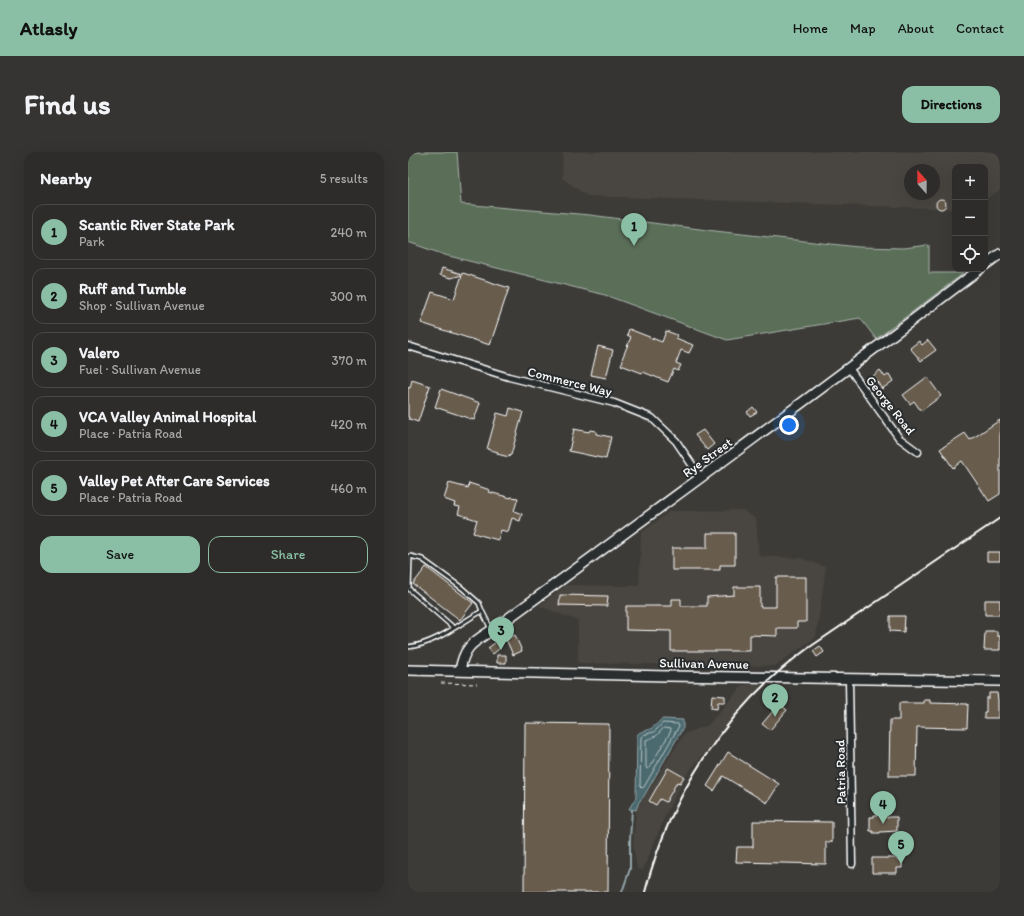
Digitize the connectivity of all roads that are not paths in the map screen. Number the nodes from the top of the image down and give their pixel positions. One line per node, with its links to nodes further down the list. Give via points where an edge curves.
1 (1000, 254): 2 (street)
2 (988, 263)
3 (976, 272): 5 (street, Rye Street)
4 (408, 346): 7 (street, Commerce Way, via 509,377 614,403 652,418 676,441)
5 (849, 368): 6 (street, George Road, via 899,438); 7 (street, Rye Street)
6 (918, 452)
7 (701, 478): 11 (street, Rye Street)
8 (408, 589): 9 (lane, via 410,556 422,559 462,588 479,603); 10 (lane)
9 (482, 611): 10 (lane); 11 (lane)
10 (454, 628): 12 (lane, via 430,641)
11 (491, 630): 14 (street, Rye Street, via 467,649 462,658)
12 (408, 647)
13 (408, 670): 14 (street, Sullivan Avenue)
14 (460, 671): 15 (street, Sullivan Avenue)
15 (849, 679): 16 (street, Sullivan Avenue); 17 (street, Patria Road)
16 (1000, 680)
17 (852, 864)

